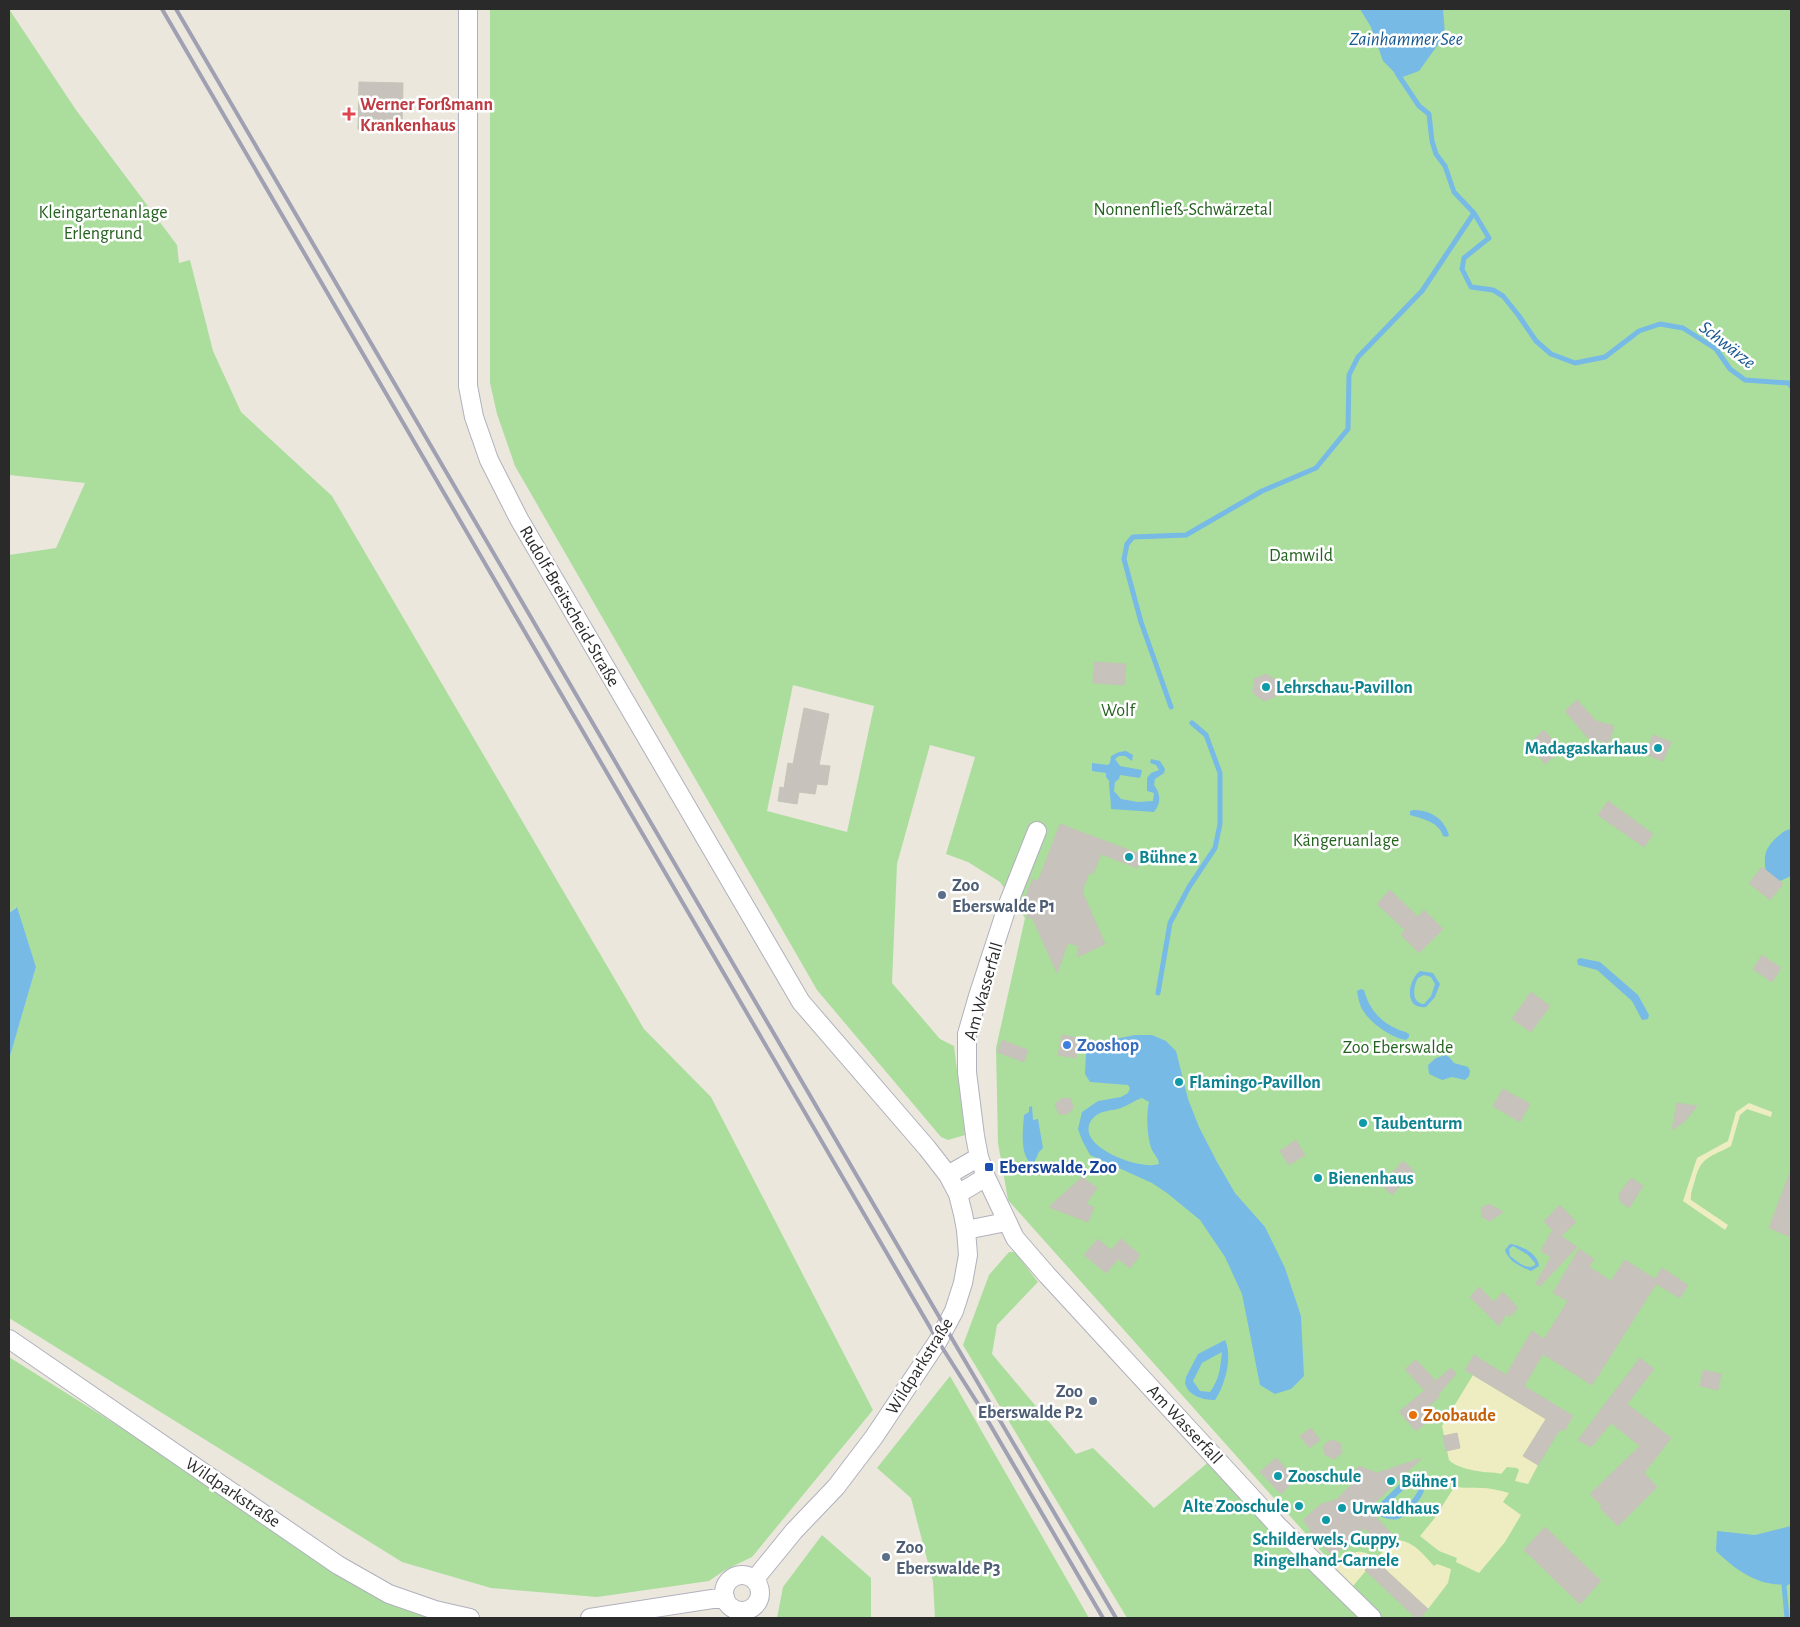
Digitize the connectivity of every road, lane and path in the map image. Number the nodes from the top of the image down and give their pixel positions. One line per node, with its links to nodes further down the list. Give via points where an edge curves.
1 (468, 9): 3 (street, Rudolf-Breitscheid-Straße, via 468,386 474,417 489,460 524,527 801,1002)
2 (1037, 831): 4 (street, Am Wasserfall, via 1008,904 967,1034 967,1072)
3 (907, 1126): 5 (street, Wildparkstraße)
4 (979, 1157): 5 (street); 6 (street, Am Wasserfall)
5 (948, 1175): 7 (street, Wildparkstraße)
6 (986, 1177): 7 (street); 8 (street, Am Wasserfall)
7 (958, 1194): 9 (street, Wildparkstraße)
8 (1006, 1222): 9 (street); 16 (street, Am Wasserfall, via 1015,1238 1047,1275 1279,1527)
9 (966, 1230): 11 (street, Wildparkstraße, via 968,1255 963,1283 954,1311 938,1341 874,1437 836,1487)
10 (9, 1339): 14 (street, Wildparkstraße, via 338,1565 389,1594)
11 (754, 1580): 12 (street, via 745,1575 735,1576 725,1587); 13 (street, via 758,1585 759,1598)
12 (725, 1598): 13 (street, via 735,1609); 15 (street)
13 (753, 1613)
14 (470, 1618)
15 (590, 1618)
16 (1372, 1618)

